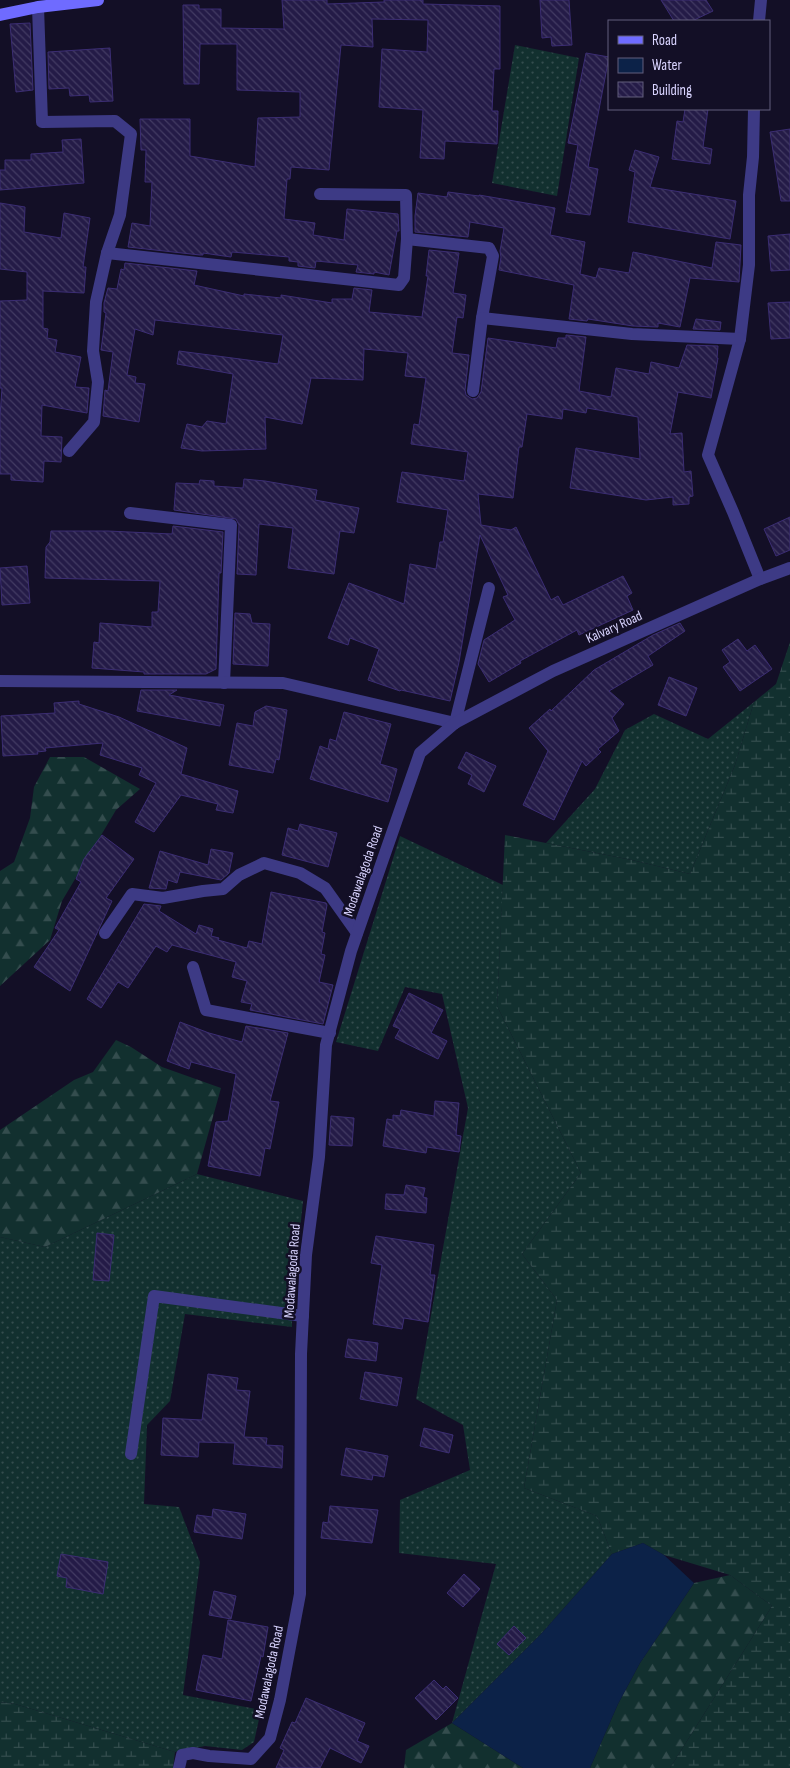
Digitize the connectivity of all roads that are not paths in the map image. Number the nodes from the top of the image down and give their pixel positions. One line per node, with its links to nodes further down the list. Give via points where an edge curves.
1 (98, 0): 3 (main road)
2 (761, 0): 6 (street)
3 (66, 3): 4 (main road)
4 (38, 8): 5 (main road); 10 (street, via 42,122 115,121 130,134 120,215)
5 (0, 15)
6 (759, 20)
7 (754, 110): 12 (street, via 749,265)
8 (320, 194): 9 (street, via 406,195)
9 (407, 239): 10 (street, via 404,278 398,285); 11 (street, via 489,248 493,256)
10 (107, 253): 14 (street, via 96,302 93,351 98,382 94,422)
11 (482, 318): 12 (street, via 632,334); 13 (street)
12 (740, 339): 17 (street, via 708,455)
13 (474, 391)
14 (69, 451)
15 (130, 513): 20 (street, via 231,525)
16 (790, 568): 17 (street, Kalvary Road)
17 (760, 579): 21 (street, Kalvary Road, via 553,671)
18 (489, 588): 21 (street)
19 (0, 681): 20 (street)
20 (224, 682): 21 (street, via 283,683)
21 (456, 723): 23 (street, Modawalagoda Road, via 420,753)
22 (105, 933): 23 (street, via 132,894 163,898 224,889 239,875 264,862 300,873 324,888)
23 (357, 933): 25 (street, Modawalagoda Road)
24 (193, 968): 25 (street, via 206,1010)
25 (330, 1033): 26 (street, Modawalagoda Road, via 326,1045)
26 (303, 1316): 27 (street, via 154,1296); 28 (street, Modawalagoda Road, via 300,1594 270,1738 251,1759 193,1753 182,1755)
27 (131, 1454)
28 (179, 1768)

